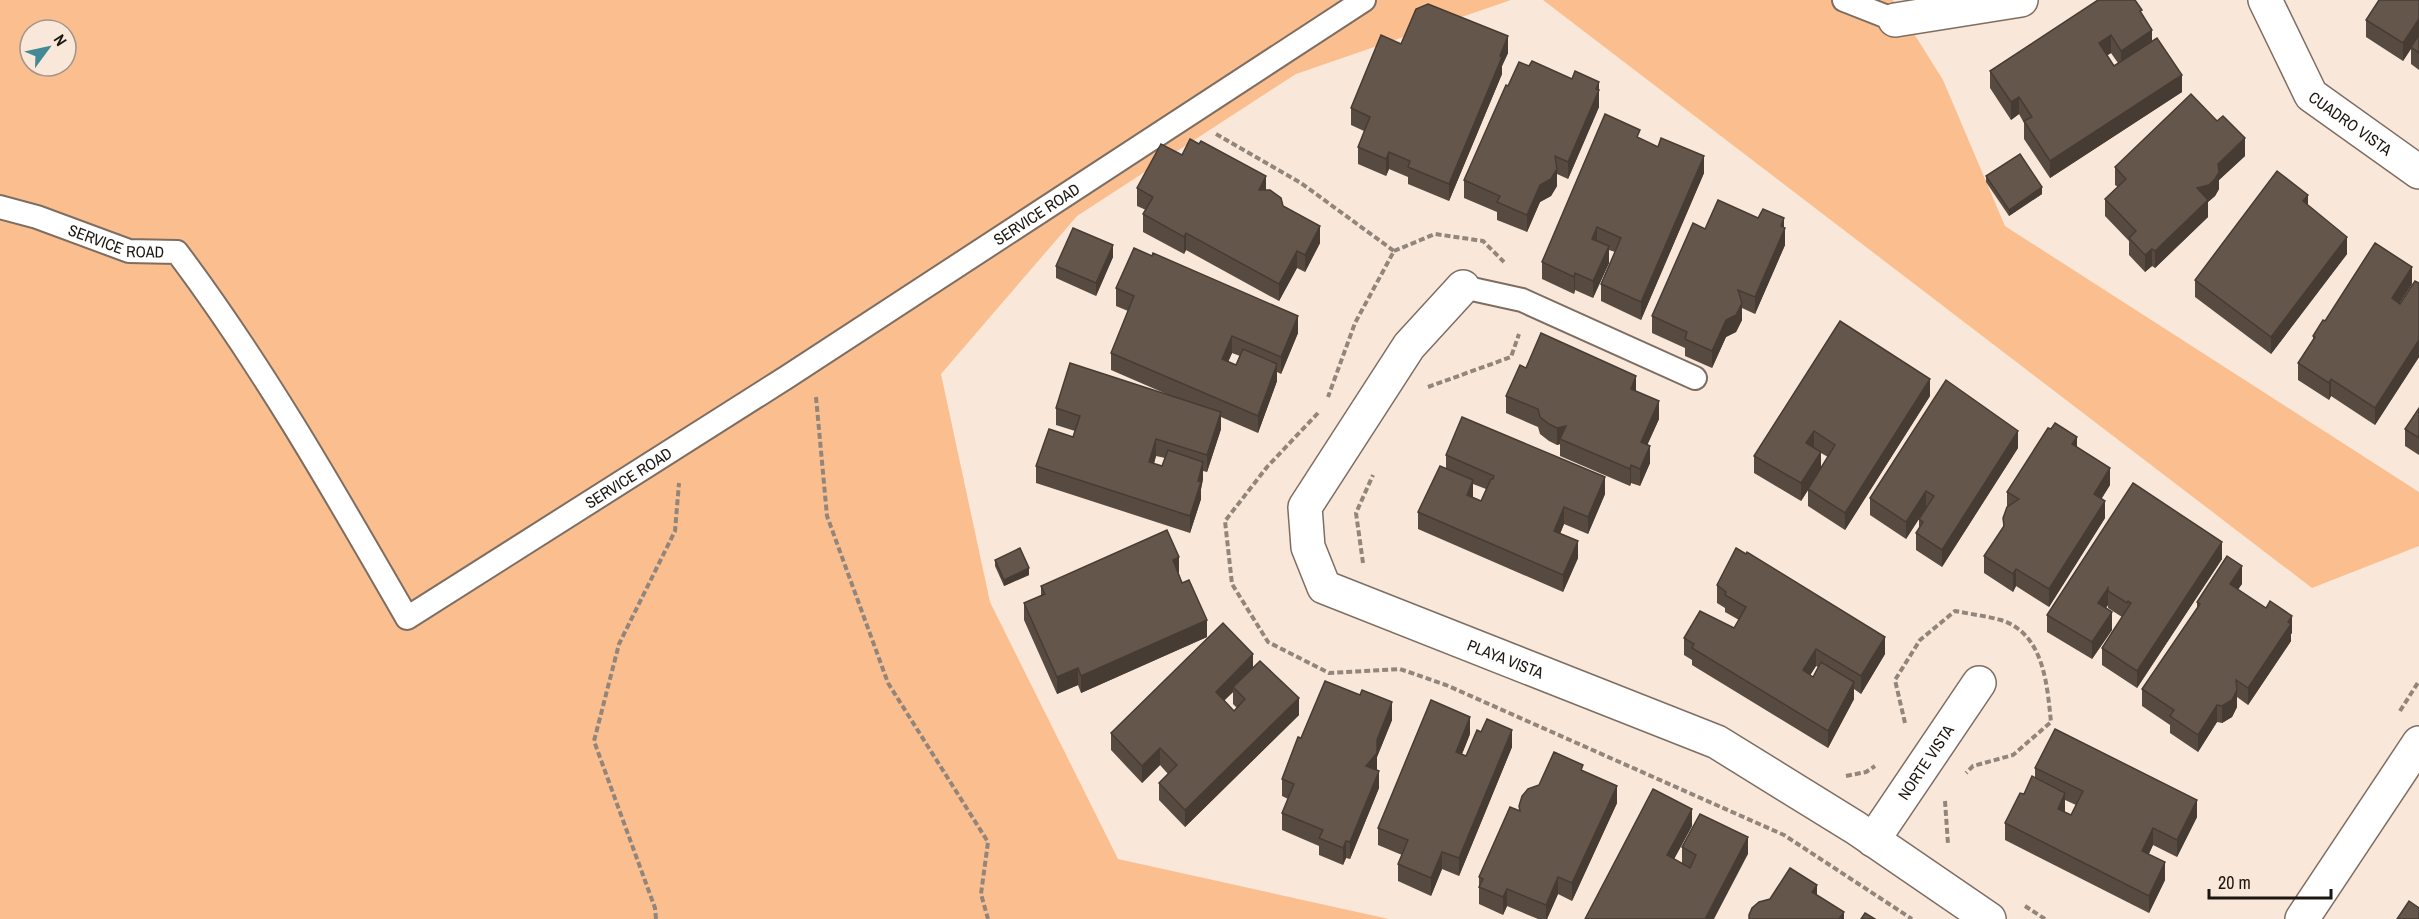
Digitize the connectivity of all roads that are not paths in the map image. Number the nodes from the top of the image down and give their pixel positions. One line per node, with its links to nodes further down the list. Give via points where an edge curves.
1 (1364, 0): 7 (lane, SERVICE ROAD, via 407,618 279,399 177,252 129,251)
2 (1844, 0): 5 (lane)
3 (2021, 0): 5 (street)
4 (2265, 0): 6 (street, CUADRO VISTA, via 2311,95)
5 (1895, 20)
6 (2419, 172)
7 (0, 207)
8 (1463, 287): 9 (lane, via 1522,300); 12 (street, PLAYA VISTA, via 1409,346 1305,507 1308,547 1324,587 1717,742)
9 (1695, 378)
10 (1979, 683): 12 (street, NORTE VISTA)
11 (2419, 743): 14 (street)
12 (1873, 840): 13 (street, PLAYA VISTA)
13 (1989, 919)
14 (2302, 919)

